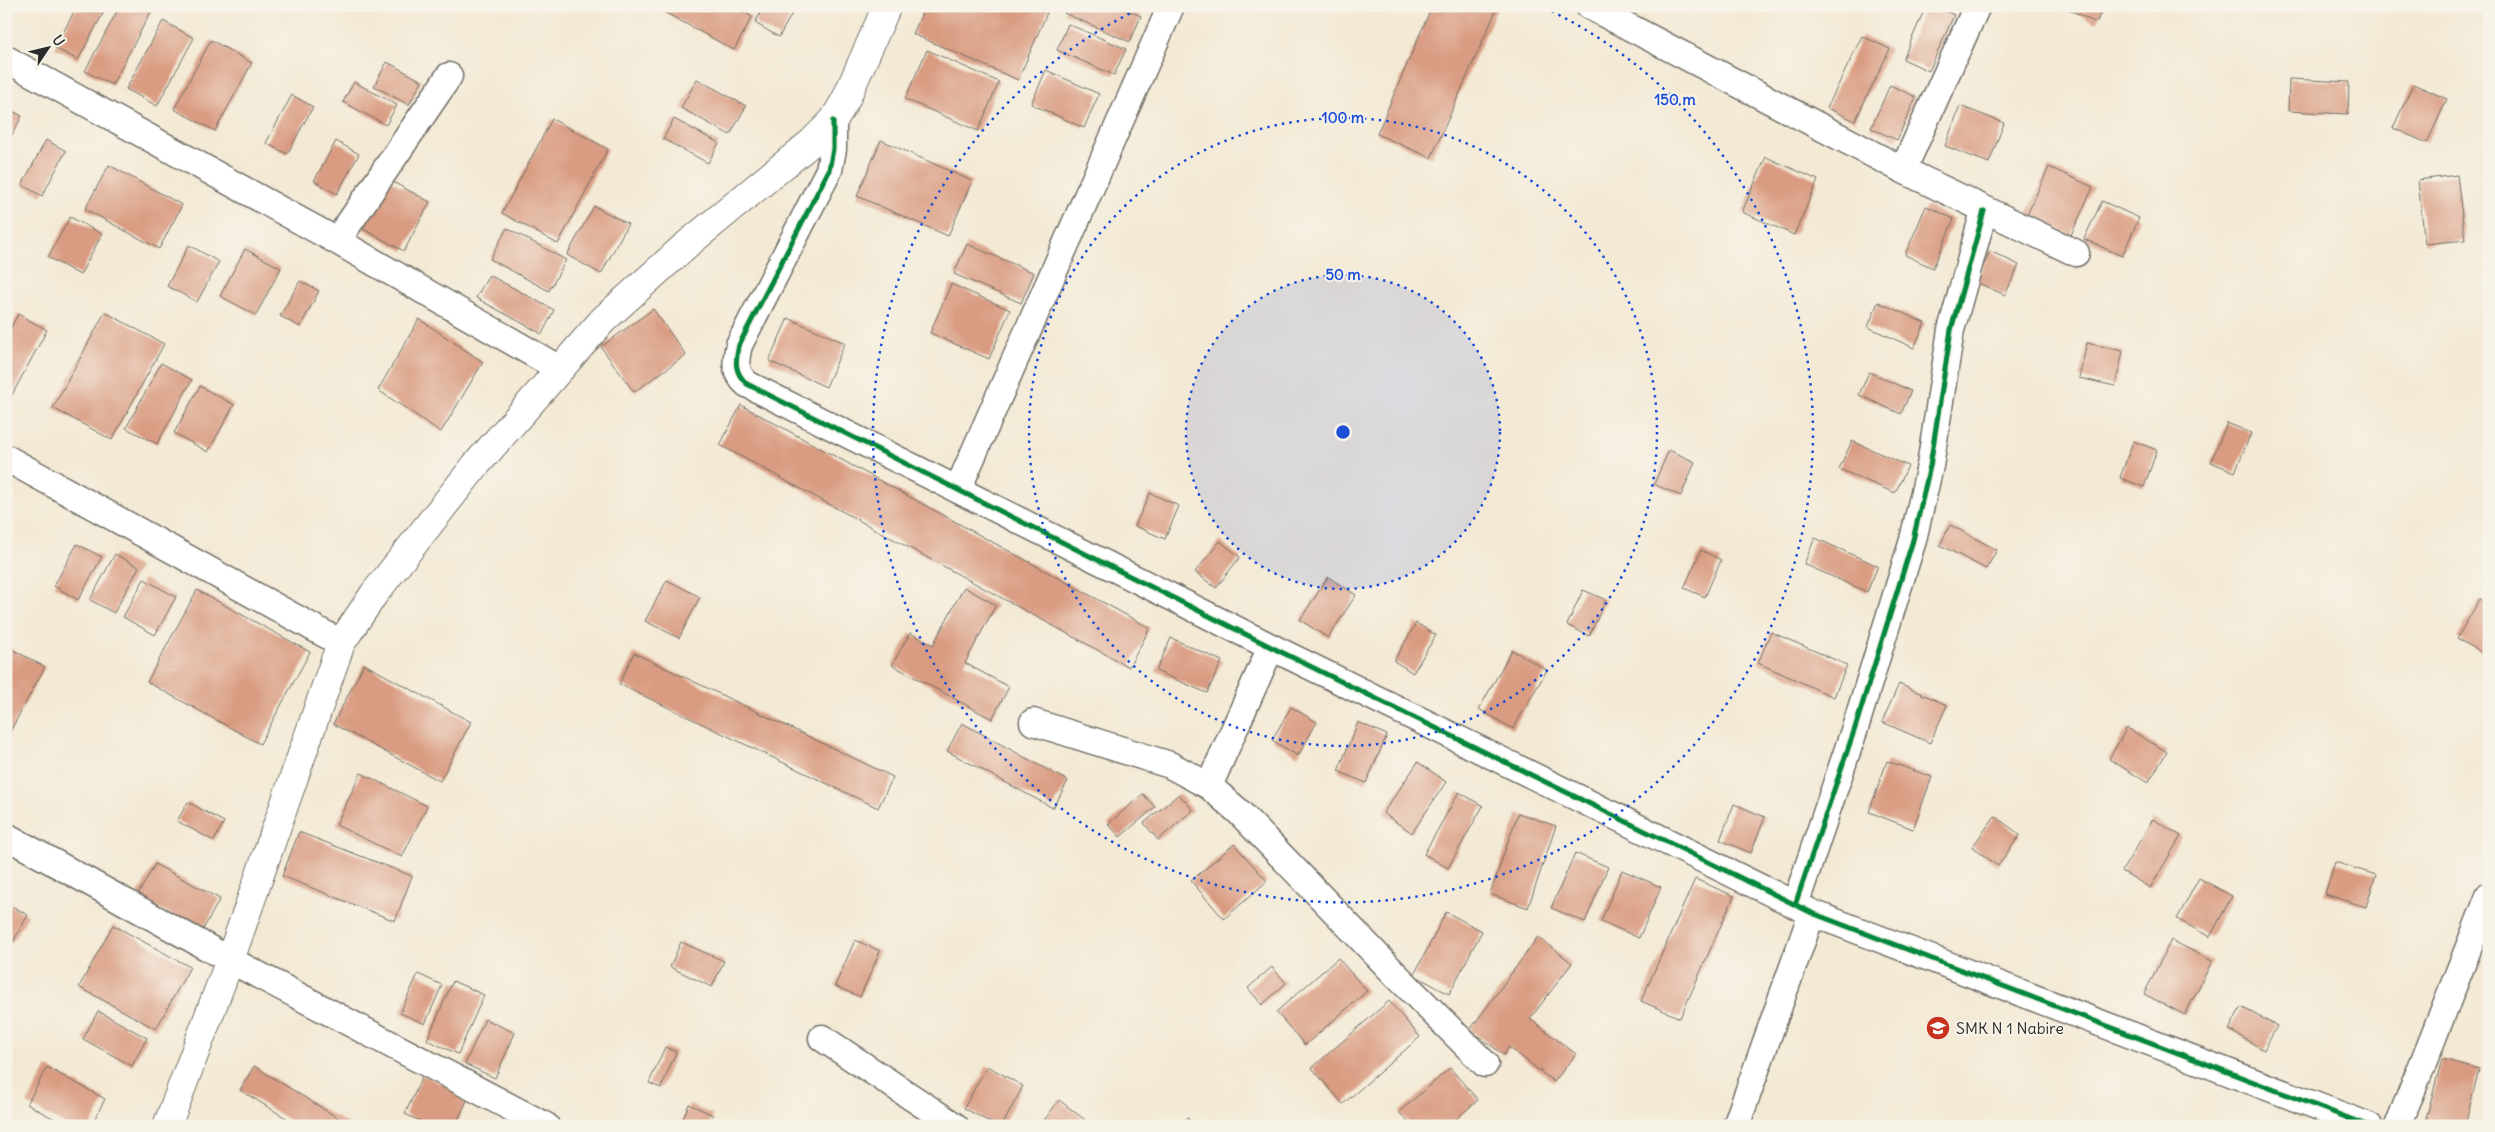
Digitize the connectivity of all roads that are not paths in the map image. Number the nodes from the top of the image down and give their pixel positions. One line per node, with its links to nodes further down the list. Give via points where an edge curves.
1 (887, 6): 7 (main road)
2 (1170, 6): 14 (street)
3 (1589, 6): 8 (street)
4 (1978, 6): 8 (street)
5 (6, 59): 10 (street)
6 (449, 76): 10 (street)
7 (833, 121): 12 (main road, via 657,271 603,320); 14 (street, via 829,170 739,346 736,372 754,388)
8 (1903, 170): 9 (street)
9 (1984, 211): 11 (street); 21 (street, via 1951,330 1930,466 1913,540)
10 (337, 241): 12 (street)
11 (2076, 253)
12 (558, 368): 15 (main road, via 469,473 374,594)
13 (6, 458): 15 (street)
14 (958, 489): 16 (street)
15 (341, 643): 22 (main road)
16 (1271, 647): 18 (street); 21 (street)
17 (1033, 722): 18 (street, via 1170,765)
18 (1209, 786): 24 (street, via 1239,812)
19 (6, 836): 22 (street)
20 (2489, 896): 30 (street)
21 (1803, 909): 28 (street); 29 (street)
22 (230, 960): 25 (main road); 26 (street)
23 (822, 1038): 27 (street)
24 (1485, 1064)
25 (167, 1126)
26 (546, 1126)
27 (955, 1126)
28 (1736, 1126)
29 (2370, 1126)
30 (2398, 1126)

